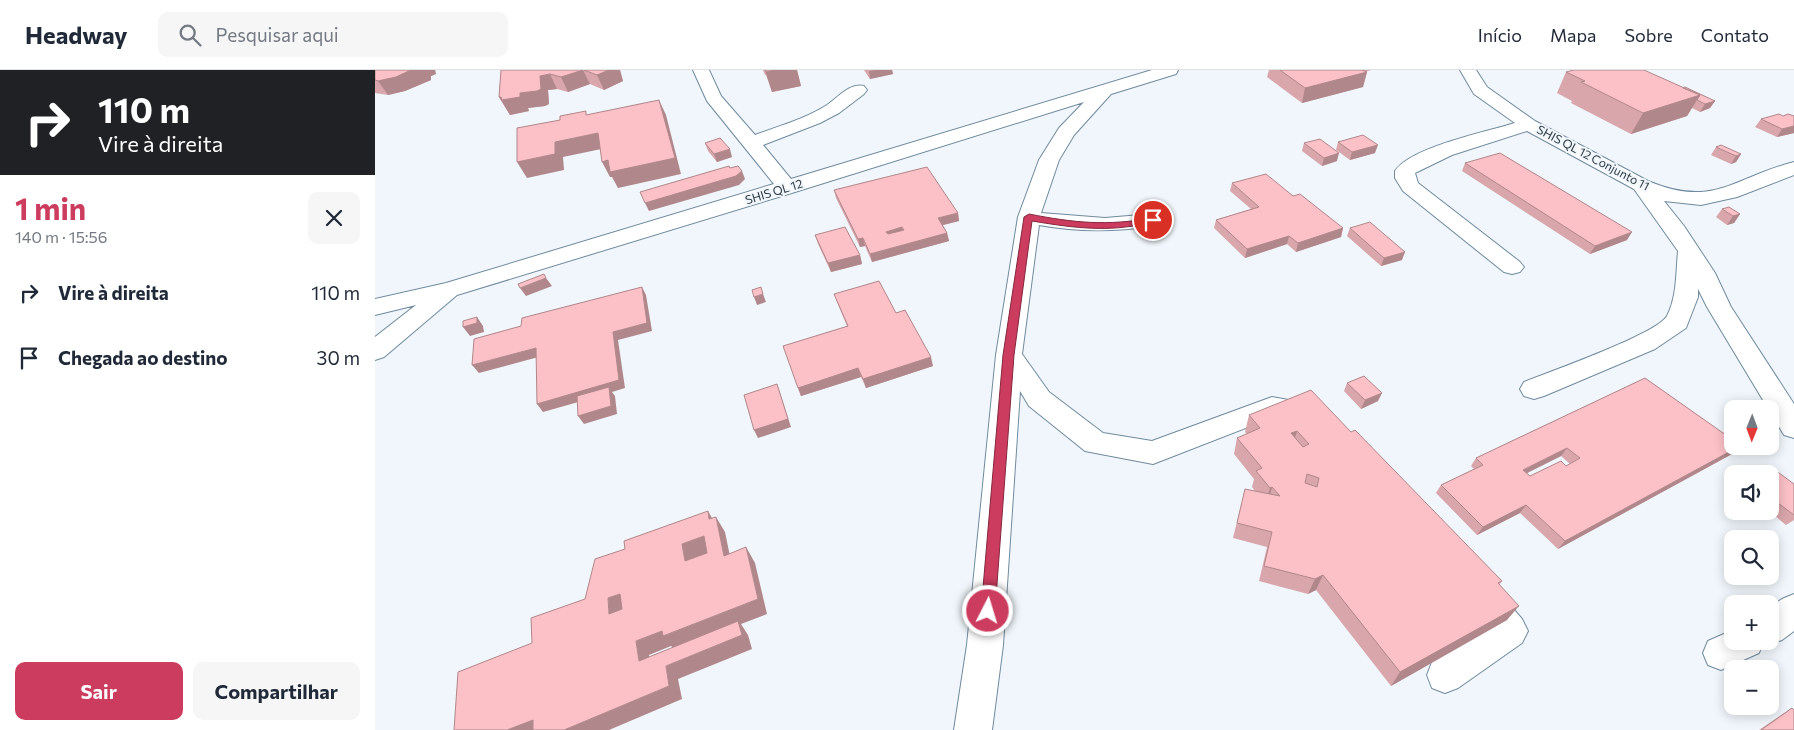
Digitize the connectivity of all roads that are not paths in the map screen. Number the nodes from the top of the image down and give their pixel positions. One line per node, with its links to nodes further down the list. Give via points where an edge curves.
1 (701, 70): 7 (street, via 713,96)
2 (1170, 70): 4 (street, SHIS QL 12)
3 (1468, 70): 6 (street, SHIS QL 12 Conjunto 11, via 1480,90)
4 (1112, 81): 10 (street, SHIS QL 12); 11 (street, via 1066,132 1049,160)
5 (858, 90): 7 (street, via 821,116)
6 (1529, 124): 9 (street, SHIS QL 12 Conjunto 11); 14 (street, via 1437,154 1405,171 1411,188)
7 (751, 143): 10 (street)
8 (1794, 168): 9 (street, SHIS QL 12 Conjunto 11, via 1730,193 1701,198 1662,194)
9 (1641, 185): 13 (street)
10 (787, 188): 15 (street, SHIS QL 12)
11 (1029, 217): 12 (street, via 1093,226); 18 (street)
12 (1153, 220)
13 (1689, 251): 19 (street, via 1686,297 1677,322 1646,343); 21 (street, via 1719,307)
14 (1512, 267)
15 (451, 289): 16 (street, SHIS QL 12); 17 (street)
16 (375, 307)
17 (375, 351)
18 (1009, 355): 20 (street, via 1039,399 1095,443 1153,453 1271,407); 26 (street, via 985,645)
19 (1534, 389)
20 (1307, 412)
21 (1794, 427)
22 (1459, 571): 25 (street, via 1510,630)
23 (1794, 610): 24 (street)
24 (1779, 621)
25 (1445, 675)
26 (973, 730)

